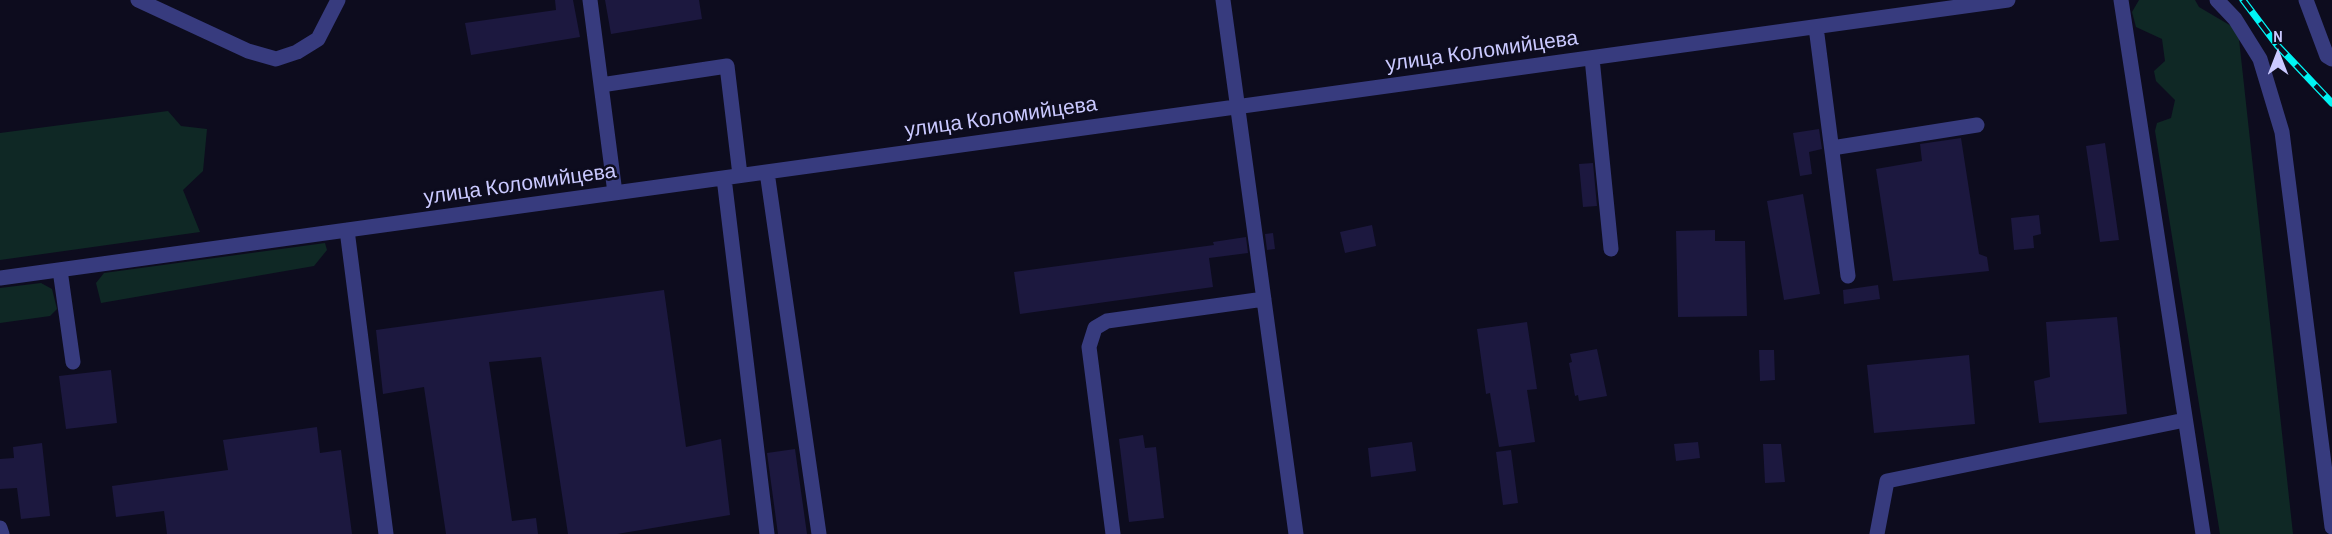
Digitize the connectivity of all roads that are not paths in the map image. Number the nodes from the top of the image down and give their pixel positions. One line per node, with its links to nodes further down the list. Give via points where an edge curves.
1 (138, 0): 2 (street, via 248,51 276,59 318,39)
2 (338, 0)
3 (590, 0): 12 (street)
4 (1223, 0): 13 (street)
5 (2008, 0): 9 (street, улица Коломийцева)
6 (2121, 0): 27 (street)
7 (2217, 0): 28 (street, via 2235,19 2260,58 2282,132)
8 (2306, 0): 11 (street)
9 (1816, 27): 10 (street, улица Коломийцева); 15 (street)
10 (1592, 58): 13 (street, улица Коломийцева); 21 (street)
11 (2332, 59)
12 (601, 85): 17 (street, via 727,66); 19 (street)
13 (1238, 106): 16 (street, улица Коломийцева); 25 (street)
14 (1977, 125): 15 (street)
15 (1832, 147): 23 (street)
16 (767, 172): 17 (street, улица Коломийцева); 33 (street)
17 (740, 176): 18 (street, улица Коломийцева)
18 (724, 178): 19 (street, улица Коломийцева); 30 (street)
19 (615, 193): 20 (street, улица Коломийцева)
20 (347, 230): 22 (street, улица Коломийцева); 32 (street)
21 (1611, 249)
22 (60, 270): 24 (street, улица Коломийцева); 26 (street)
23 (1848, 276)
24 (0, 278)
25 (1264, 299): 34 (street, via 1107,321 1095,328 1089,347); 35 (street)
26 (73, 362)
27 (2185, 420): 36 (street, via 1887,481); 37 (street)
28 (2332, 527)
29 (0, 528): 31 (street)
30 (763, 533)
31 (3, 534)
32 (386, 534)
33 (819, 534)
34 (1113, 534)
35 (1296, 534)
36 (1876, 534)
37 (2203, 534)

